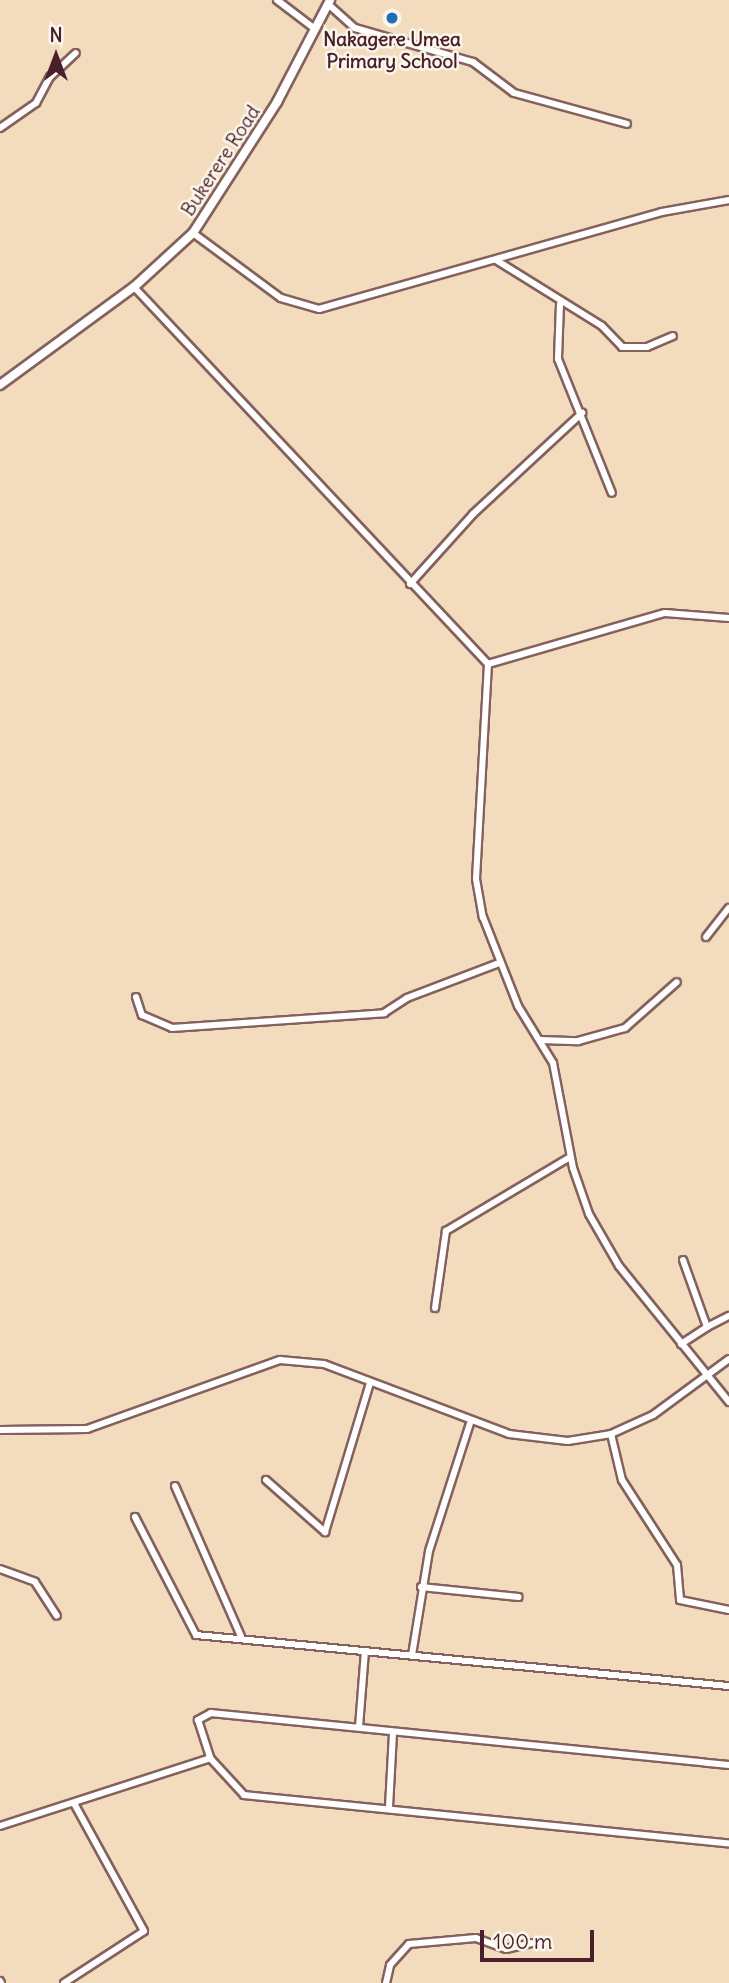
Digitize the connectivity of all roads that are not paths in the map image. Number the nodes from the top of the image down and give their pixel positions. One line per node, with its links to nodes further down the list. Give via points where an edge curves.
1 (277, 0): 3 (street)
2 (329, 2): 3 (street, Bukerere Road); 5 (street, via 355,27 473,62 514,93)
3 (315, 29): 8 (street, Bukerere Road, via 277,102)
4 (76, 53): 6 (street, via 50,77 36,103)
5 (627, 124)
6 (0, 128)
7 (729, 200): 9 (street, via 662,212)
8 (192, 233): 9 (street, via 301,308 340,305); 10 (street, Bukerere Road)
9 (496, 260): 11 (street, via 536,281)
10 (134, 287): 13 (street, Bukerere Road); 16 (street, via 336,497)
11 (560, 304): 12 (street, via 602,326 622,347 647,347); 14 (street, via 558,359)
12 (673, 336)
13 (0, 385)
14 (582, 414): 15 (street); 16 (street, via 473,514)
15 (612, 493)
16 (410, 584): 18 (street)
17 (729, 618): 18 (street, via 665,613)
18 (488, 664): 21 (street, via 476,879)
19 (729, 908): 20 (street)
20 (706, 937)
21 (499, 963): 23 (street, via 407,998 384,1013 172,1028 142,1015); 24 (street)
22 (677, 982): 24 (street, via 625,1028 578,1041)
23 (136, 997)
24 (540, 1040): 25 (street, via 553,1063)
25 (570, 1157): 27 (street, via 446,1231); 30 (street, via 589,1214 619,1266)
26 (683, 1260): 29 (street)
27 (435, 1308)
28 (729, 1316): 29 (street)
29 (707, 1327): 30 (street)
30 (681, 1344): 32 (street)
31 (729, 1359): 32 (street)
32 (706, 1375): 34 (street); 37 (street, via 653,1415)
33 (370, 1382): 35 (street); 36 (street, via 324,1364 280,1360 87,1429); 38 (street, via 325,1532)
34 (729, 1402)
35 (470, 1423): 37 (street, via 541,1441); 42 (street)
36 (0, 1430)
37 (611, 1434): 44 (street, via 622,1480 677,1565 680,1600)
38 (266, 1480)
39 (175, 1486): 46 (street)
40 (135, 1517): 46 (street, via 196,1635)
41 (0, 1569): 45 (street, via 34,1582)
42 (421, 1587): 43 (street); 48 (street)
43 (518, 1597)
44 (729, 1609)
45 (57, 1616)
46 (242, 1636): 47 (street)
47 (365, 1651): 48 (street); 50 (street)
48 (412, 1655): 49 (street)
49 (729, 1686)
50 (359, 1727): 51 (street); 52 (street, via 211,1713 202,1716 197,1728)
51 (393, 1732): 53 (street); 55 (street)
52 (210, 1758): 54 (street); 55 (street, via 244,1795)
53 (729, 1765)
54 (74, 1802): 56 (street); 59 (street, via 144,1931)
55 (389, 1807): 57 (street)
56 (0, 1826)
57 (729, 1843)
58 (531, 1943): 60 (street, via 506,1949 476,1938 410,1944 390,1965)
59 (64, 1983)
60 (386, 1983)

